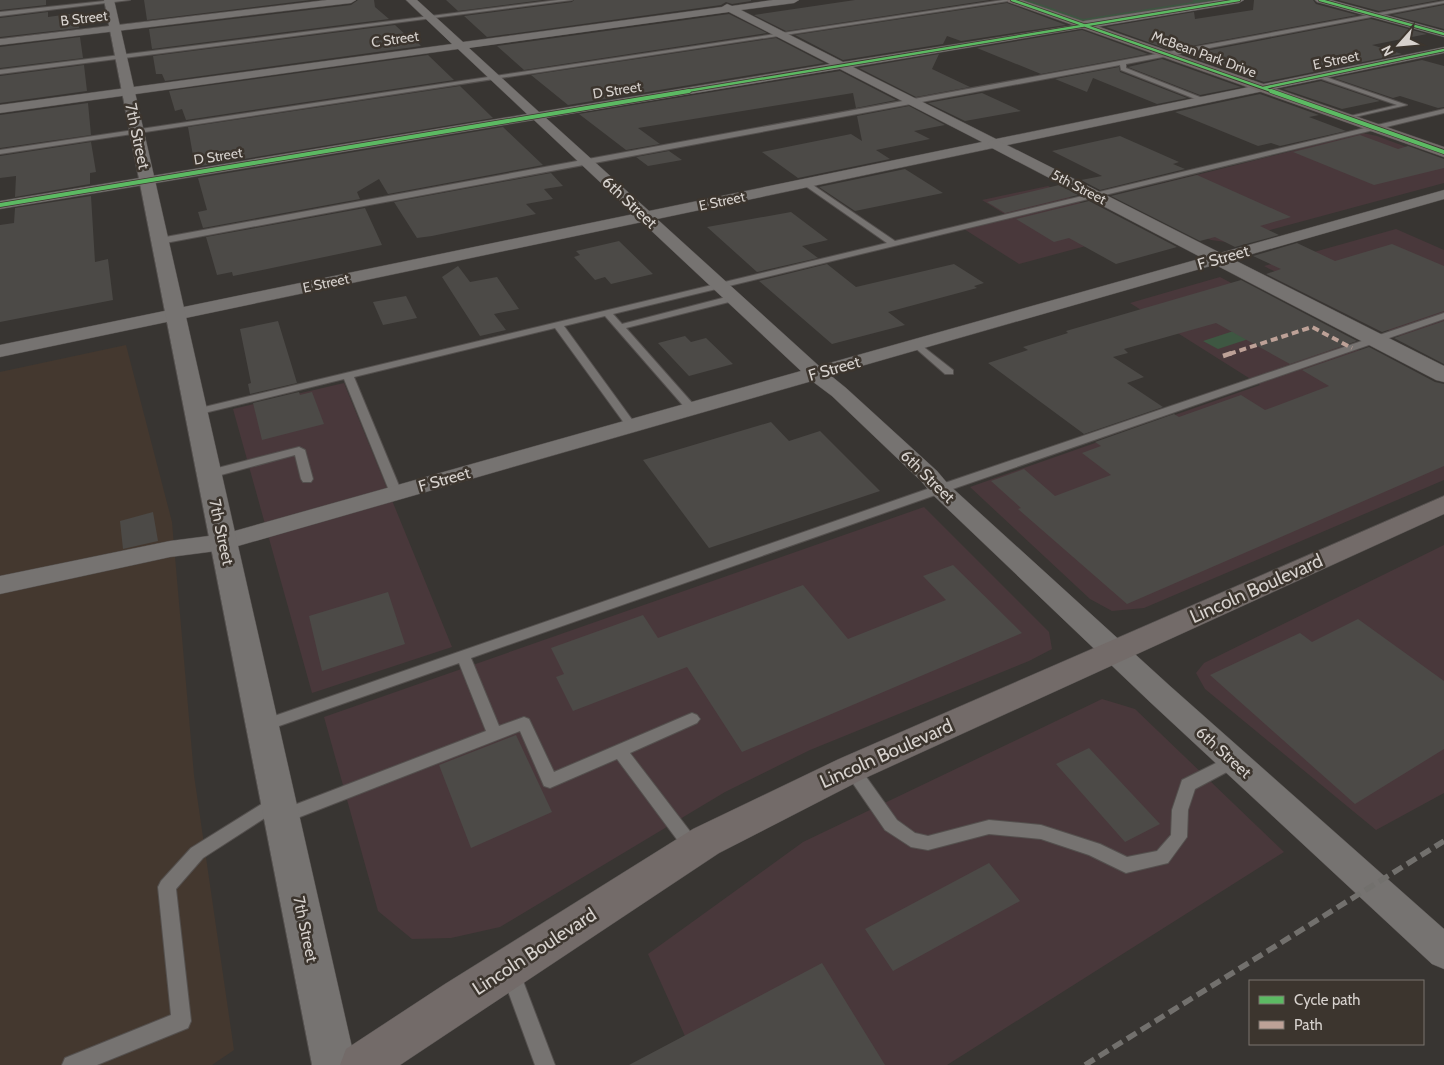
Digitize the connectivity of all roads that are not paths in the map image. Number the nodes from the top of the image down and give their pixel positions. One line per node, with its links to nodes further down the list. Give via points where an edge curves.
1 (351, 0): 10 (street, B Street)
2 (412, 0): 14 (street, 6th Street)
3 (570, 0): 14 (lane)
4 (714, 0): 11 (street, 5th Street)
5 (794, 0): 11 (street, C Street)
6 (1013, 0): 15 (main road, McBean Park Drive); 17 (lane)
7 (1239, 0): 15 (street, D Street)
8 (1320, 0): 13 (street)
9 (1444, 2): 13 (lane)
10 (115, 8): 12 (lane); 18 (street, B Street); 22 (street, 7th Street)
11 (731, 9): 17 (street, 5th Street); 19 (street, C Street)
12 (0, 14)
13 (1378, 16): 16 (street); 21 (lane)
14 (430, 18): 19 (street, 6th Street); 22 (lane)
15 (1084, 26): 21 (main road, McBean Park Drive); 24 (street, D Street)
16 (1444, 34)
17 (782, 35): 24 (street, 5th Street); 27 (lane)
18 (0, 42)
19 (461, 46): 27 (street, 6th Street); 29 (street, C Street)
20 (1444, 50): 26 (street, E Street)
21 (1169, 54): 23 (lane); 28 (main road, McBean Park Drive)
22 (121, 57): 25 (lane); 29 (street, 7th Street)
23 (1123, 62): 30 (lane, via 1123,69); 31 (lane)
24 (842, 66): 31 (street, 5th Street); 36 (street, D Street)
25 (0, 72)
26 (1318, 76): 28 (street, E Street); 32 (lane)
27 (496, 78): 36 (street, 6th Street); 39 (lane)
28 (1263, 88): 30 (street, E Street); 37 (main road, McBean Park Drive)
29 (128, 91): 33 (street, C Street); 39 (street, 7th Street)
30 (1203, 100): 40 (street, E Street)
31 (912, 102): 40 (street, 5th Street); 43 (lane)
32 (1404, 105): 35 (lane); 37 (lane)
33 (0, 109)
34 (1444, 111): 35 (lane)
35 (1431, 114): 38 (lane)
36 (537, 116): 43 (street, 6th Street); 44 (street, D Street)
37 (1348, 118): 38 (main road, McBean Park Drive)
38 (1374, 128): 42 (main road, McBean Park Drive); 47 (lane)
39 (136, 131): 41 (lane); 44 (street, 7th Street)
40 (995, 144): 45 (street, E Street); 47 (street, 5th Street)
41 (0, 152)
42 (1444, 152)
43 (586, 162): 49 (street, 6th Street); 50 (lane)
44 (147, 180): 48 (street, D Street); 50 (street, 7th Street)
45 (808, 183): 49 (street, E Street); 51 (lane)
46 (1444, 194): 52 (street, F Street)
47 (1095, 196): 51 (lane); 52 (street, 5th Street)
48 (0, 205)
49 (646, 217): 53 (street, 6th Street); 55 (street, E Street)
50 (160, 241): 55 (street, 7th Street)
51 (894, 244): 53 (lane)
52 (1218, 259): 59 (street, 5th Street); 60 (street, F Street)
53 (727, 292): 54 (lane); 58 (lane); 63 (street, 6th Street)
54 (608, 313): 57 (lane); 58 (lane)
55 (176, 314): 61 (street, E Street); 67 (street, 7th Street)
56 (1444, 316): 59 (lane)
57 (558, 325): 65 (lane); 68 (lane)
58 (620, 327): 66 (lane)
59 (1376, 340): 64 (street, 5th Street); 71 (lane)
60 (916, 344): 62 (lane); 63 (street, F Street)
61 (0, 351)
62 (949, 372)
63 (815, 373): 66 (street, F Street); 71 (street, 6th Street)
64 (1444, 375)
65 (348, 376): 67 (lane); 72 (lane)
66 (691, 408): 68 (street, F Street)
67 (196, 412): 69 (street, 7th Street)
68 (631, 426): 72 (street, F Street)
69 (210, 474): 70 (lane, via 299,450); 74 (street, 7th Street)
70 (307, 479)
71 (940, 489): 76 (street, 6th Street); 77 (lane)
72 (396, 492): 74 (street, F Street)
73 (1444, 504): 76 (main road, Lincoln Boulevard)
74 (224, 542): 75 (street, F Street, via 170,549); 79 (street, 7th Street)
75 (0, 585)
76 (1115, 651): 82 (street, 6th Street); 83 (main road, Lincoln Boulevard)
77 (463, 656): 79 (lane); 80 (lane)
78 (692, 719): 81 (lane)
79 (262, 726): 84 (street, 7th Street)
80 (495, 735): 81 (lane, via 524,724 550,781); 84 (lane)
81 (619, 750): 85 (lane)
82 (1234, 760): 83 (lane, via 1188,785 1180,810 1178,837 1162,858 1126,865 1094,849 1041,832 989,827 928,843 911,840 891,825); 86 (street, 6th Street)
83 (851, 769): 85 (main road, Lincoln Boulevard)
84 (280, 809): 88 (lane, via 198,853 167,887 181,1021); 90 (street, 7th Street)
85 (693, 848): 87 (main road, Lincoln Boulevard)
86 (1444, 952)
87 (508, 968): 91 (main road, Lincoln Boulevard); 92 (lane)
88 (95, 1059): 89 (lane)
89 (72, 1065)
90 (334, 1065)
91 (362, 1065)
92 (545, 1065)

